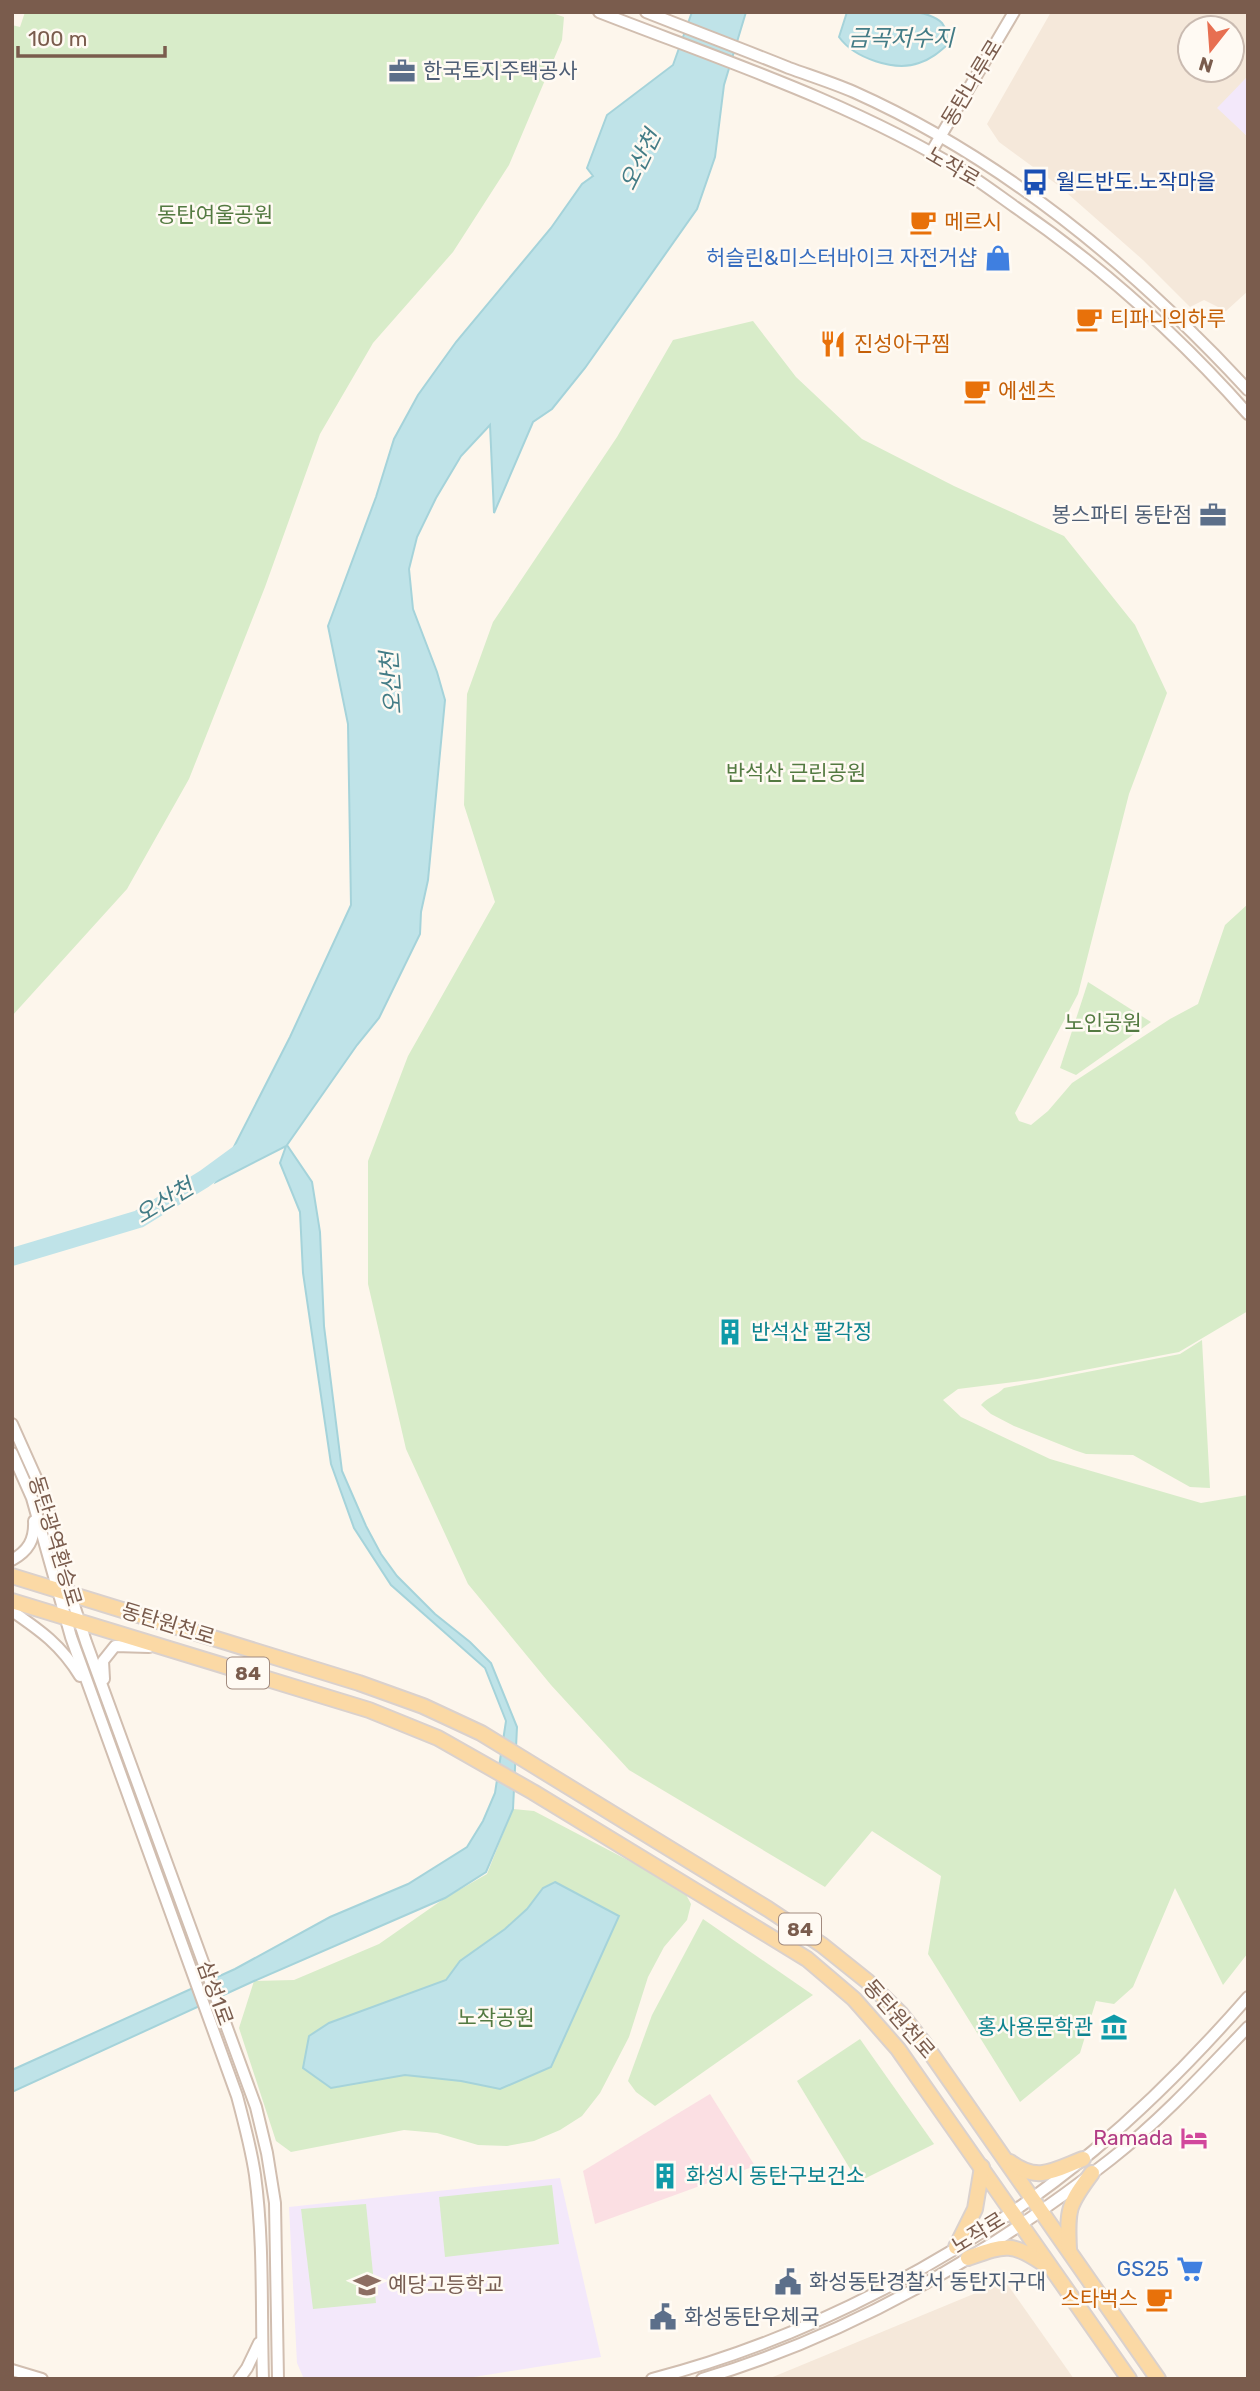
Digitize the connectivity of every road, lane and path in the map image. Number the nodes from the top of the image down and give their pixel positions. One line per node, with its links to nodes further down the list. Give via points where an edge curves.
1 (599, 12): 5 (street, 노작로, via 815,96)
2 (646, 12): 4 (street, 노작로)
3 (1014, 12): 6 (street, 동탄나루로)
4 (890, 110): 5 (street, via 891,123); 6 (street, 노작로)
5 (880, 127): 7 (street, 노작로)
6 (939, 138): 7 (street, 동탄나루로); 8 (street, 노작로)
7 (930, 154): 9 (street, 노작로)
8 (995, 170): 9 (street, via 983,175); 10 (street, 노작로, via 1094,243)
9 (985, 186): 11 (street, 노작로, via 1069,245 1126,293)
10 (1248, 390)
11 (1248, 414)
12 (12, 1424): 17 (street, 동탄광역환승로, via 46,1500)
13 (12, 1452): 14 (street, 동탄광역환승로)
14 (32, 1498): 15 (street, via 33,1540); 17 (street, 동탄광역환승로)
15 (12, 1560)
16 (12, 1576): 17 (main road, 동탄원천로 / 84)
17 (65, 1592): 20 (street, 동탄광역환승로); 27 (main road, 동탄원천로 / 84, via 382,1691 481,1733 786,1921 854,1968 901,2014)
18 (12, 1601): 20 (main road, 동탄원천로 / 84)
19 (12, 1611): 23 (street, via 63,1650)
20 (72, 1619): 21 (main road, 동탄원천로 / 84); 22 (street, 삼성1로); 23 (street, 삼성1로)
21 (169, 1649): 22 (street, via 115,1646 103,1661); 28 (main road, 동탄원천로 / 84, via 369,1710 438,1738 807,1959 875,2021)
22 (106, 1696): 45 (street, 삼성1로, via 252,2095 267,2153 275,2203)
23 (94, 1700): 38 (street, 삼성1로, via 237,2096 255,2173 260,2221)
24 (1248, 1997): 26 (street, 노작로, via 1166,2084)
25 (1248, 2026): 29 (street, 노작로, via 1176,2102)
26 (1087, 2156): 27 (main road, via 1042,2174 1019,2168); 29 (street); 30 (street, 노작로)
27 (1004, 2157): 30 (main road, 동탄원천로 / 84)
28 (982, 2167): 31 (main road, 동탄원천로 / 84); 32 (main road, via 975,2209)
29 (1096, 2170): 30 (street, 노작로); 33 (main road, via 1072,2199)
30 (1036, 2204): 31 (street, 노작로); 33 (main road, 동탄원천로 / 84)
31 (1017, 2217): 32 (street, 노작로); 34 (street, 노작로); 36 (main road, 동탄원천로 / 84)
32 (954, 2248): 34 (street); 37 (street, 노작로)
33 (1069, 2250): 35 (main road, 동탄원천로 / 84)
34 (964, 2261): 36 (main road, via 1006,2246 1026,2252); 39 (street, 노작로)
35 (1081, 2267): 36 (main road, via 1064,2267); 49 (main road, 동탄원천로 / 84)
36 (1057, 2275): 48 (main road, 동탄원천로 / 84)
37 (808, 2324): 39 (street, via 816,2328); 41 (street, 노작로)
38 (262, 2337): 43 (street); 44 (street, 삼성1로)
39 (812, 2339): 47 (street, 노작로)
40 (12, 2370): 42 (street)
41 (682, 2374): 46 (street, 노작로)
42 (42, 2379)
43 (239, 2379)
44 (263, 2379)
45 (280, 2379)
46 (652, 2379)
47 (702, 2379)
48 (1129, 2379)
49 (1158, 2379)

